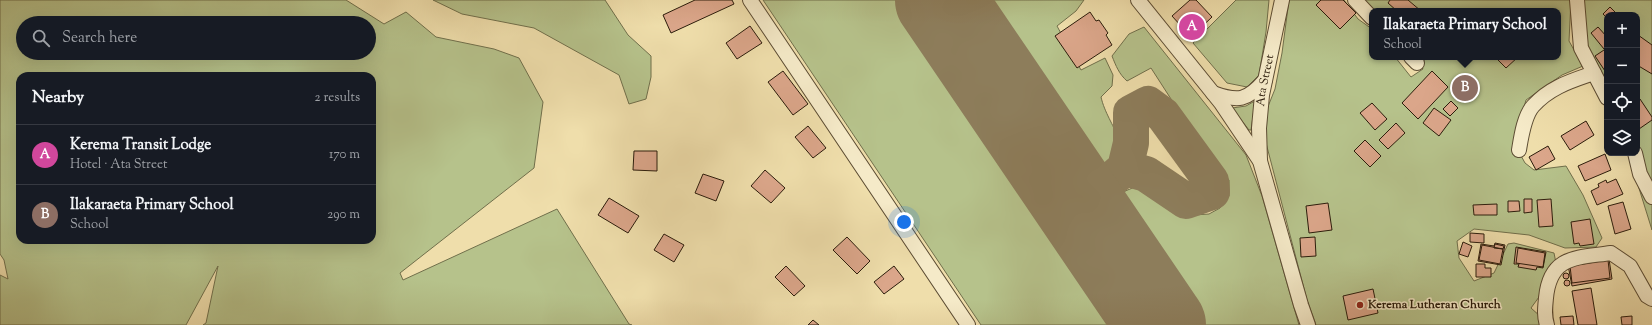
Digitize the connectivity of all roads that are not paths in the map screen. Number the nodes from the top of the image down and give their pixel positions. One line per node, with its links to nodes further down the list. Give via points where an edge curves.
1 (750, 0): 16 (street)
2 (1138, 0): 9 (street)
3 (1282, 0): 8 (street, Ata Street)
4 (1355, 0): 6 (street)
5 (1577, 0): 7 (street, via 1581,48)
6 (1369, 15)
7 (1594, 73): 10 (street); 11 (street, via 1560,84 1532,107 1522,130)
8 (1266, 79): 9 (street, via 1251,95 1240,98 1229,99); 13 (street, Ata Street, via 1259,128)
9 (1213, 92): 13 (street)
10 (1604, 92)
11 (1519, 150)
12 (1636, 156): 14 (street, via 1640,174)
13 (1260, 161): 17 (street)
14 (1652, 197)
15 (1652, 299): 18 (street, via 1647,296 1630,266 1611,253 1573,258 1558,266 1547,288 1544,316)
16 (968, 325)
17 (1308, 325)
18 (1547, 325)

